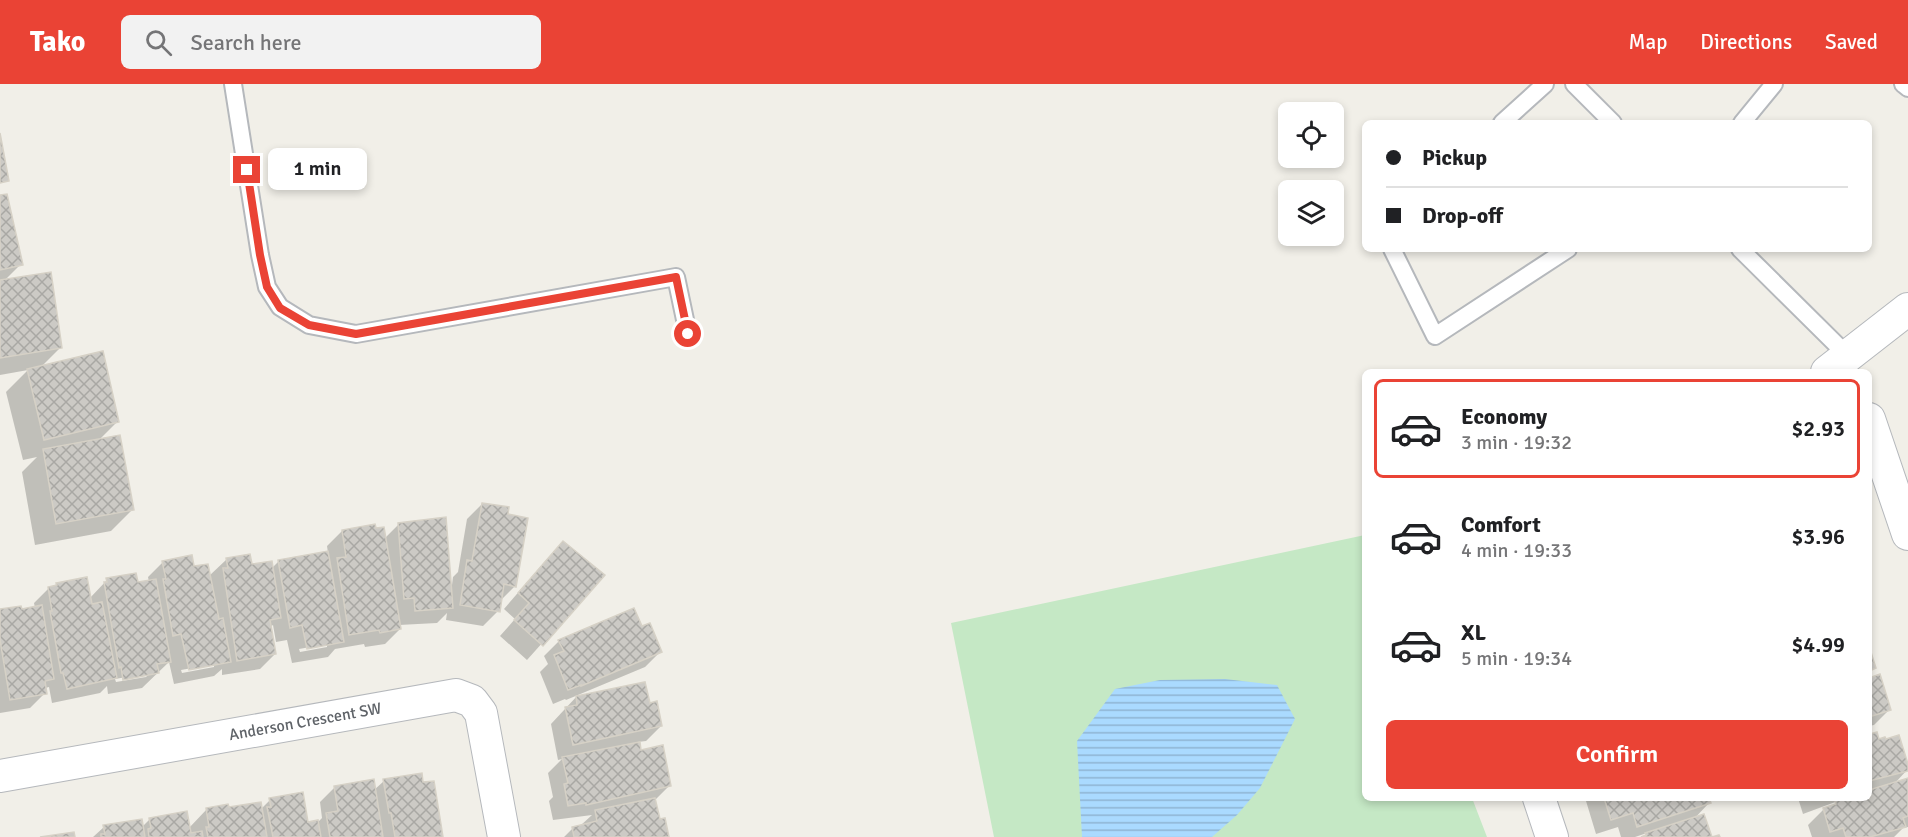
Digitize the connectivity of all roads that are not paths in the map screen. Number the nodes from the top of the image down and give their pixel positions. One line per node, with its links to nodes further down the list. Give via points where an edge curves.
1 (233, 84): 14 (lane, via 267,287 280,308 309,325 356,334 676,277)
2 (1545, 84): 7 (lane)
3 (1574, 84): 8 (lane)
4 (1774, 84): 9 (lane)
5 (1903, 84): 6 (lane)
6 (1908, 88)
7 (1505, 120)
8 (1610, 120)
9 (1744, 120)
10 (1393, 252): 11 (lane, via 1435,336)
11 (1563, 252)
12 (1743, 252): 15 (lane)
13 (1908, 309): 15 (street)
14 (688, 334)
15 (1842, 366)
16 (1872, 428): 17 (street)
17 (1908, 534)
18 (0, 776): 20 (street, Anderson Crescent SW, via 456,695 472,701 481,713)
19 (1540, 801): 21 (street)
20 (504, 837)
21 (1551, 837)

